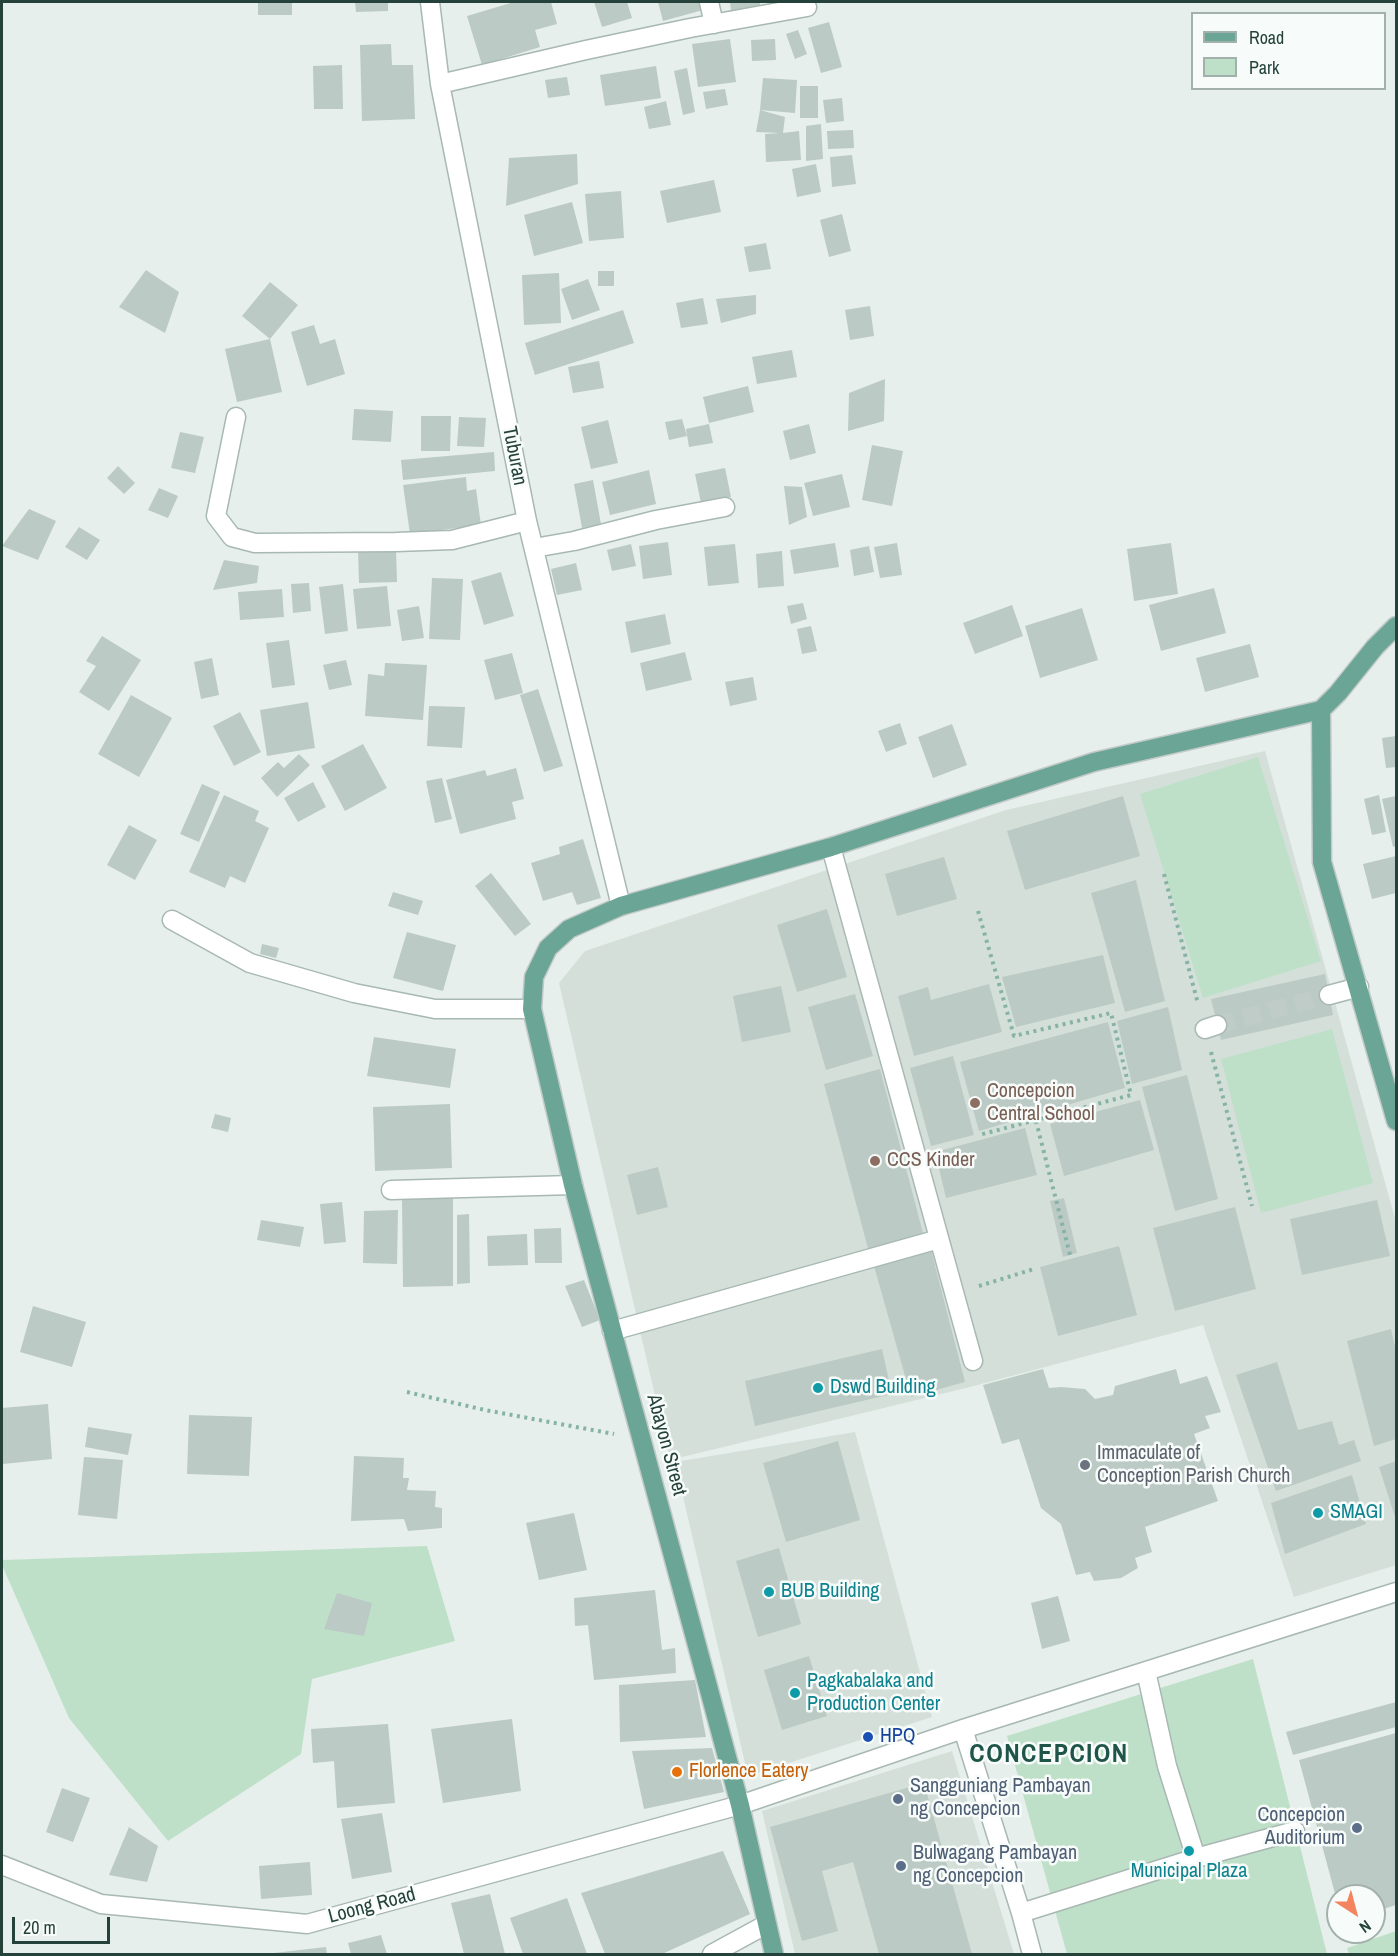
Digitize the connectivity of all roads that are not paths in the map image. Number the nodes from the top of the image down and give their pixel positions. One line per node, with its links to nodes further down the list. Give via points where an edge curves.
1 (430, 2): 5 (street, Tuburan)
2 (709, 2): 4 (street)
3 (807, 7): 4 (street)
4 (714, 24): 5 (street)
5 (440, 84): 8 (street, Tuburan)
6 (236, 417): 8 (street, via 216,516 232,537 255,543 452,540)
7 (725, 507): 9 (street)
8 (527, 520): 9 (street, Tuburan)
9 (534, 548): 13 (street, Tuburan)
10 (1396, 626): 11 (main road)
11 (1321, 710): 12 (main road, via 1094,762); 15 (main road, via 1322,862)
12 (831, 847): 13 (main road); 21 (street)
13 (621, 906): 17 (main road, Abayon Street, via 569,929 548,948 534,977)
14 (172, 920): 17 (street, via 250,963 354,993 435,1009)
15 (1359, 987): 16 (street); 18 (main road)
16 (1329, 995)
17 (532, 1009): 19 (main road, Abayon Street)
18 (1396, 1121)
19 (573, 1185): 20 (street); 22 (main road, Abayon Street)
20 (391, 1190)
21 (939, 1239): 22 (street); 23 (street)
22 (612, 1332): 27 (main road, Abayon Street)
23 (973, 1361)
24 (1396, 1592): 25 (street, Loong Road)
25 (1146, 1671): 26 (street, Loong Road); 29 (street, via 1167,1766)
26 (963, 1729): 27 (street, Loong Road); 31 (street)
27 (740, 1805): 30 (street, Loong Road, via 307,1924 101,1904); 32 (main road, Abayon Street)
28 (1295, 1832): 29 (street)
29 (1196, 1858): 31 (street)
30 (2, 1865)
31 (1021, 1912): 35 (street)
32 (767, 1924): 33 (street); 34 (main road, Abayon Street)
33 (712, 1954)
34 (774, 1954)
35 (1032, 1954)

